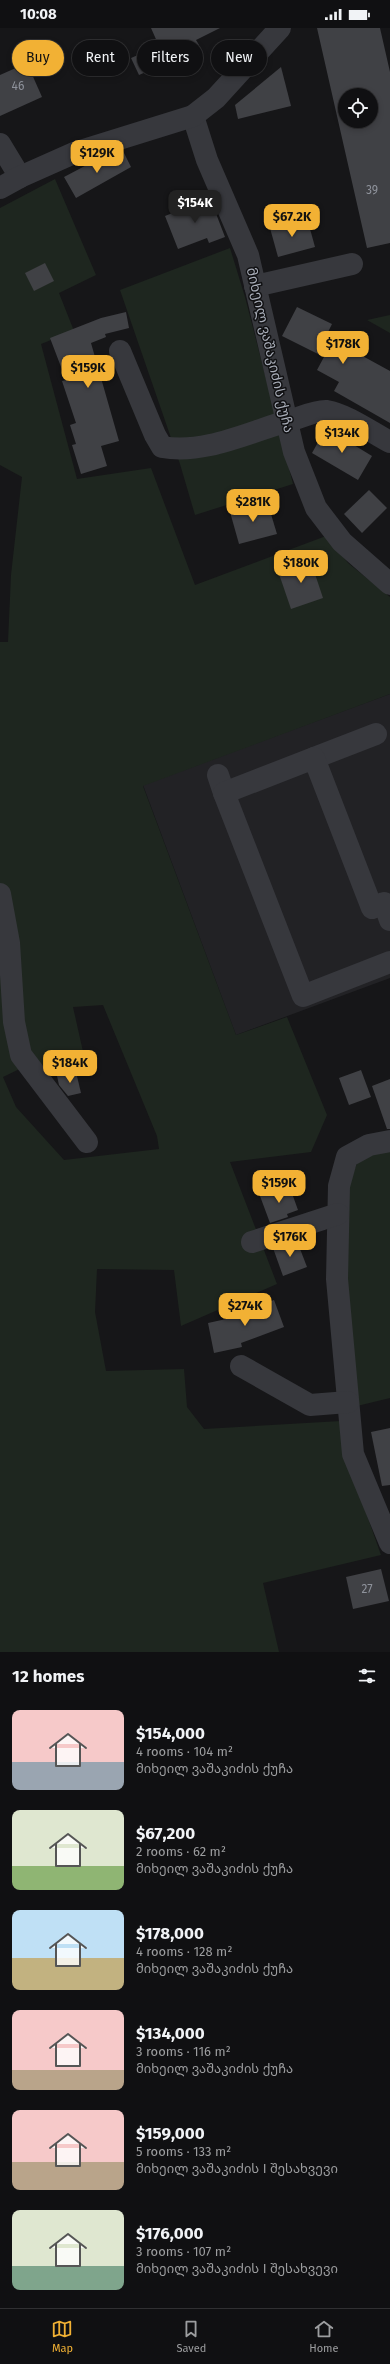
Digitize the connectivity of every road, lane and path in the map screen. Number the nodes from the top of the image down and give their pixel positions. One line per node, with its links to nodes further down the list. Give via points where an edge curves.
1 (280, 28): 2 (street, via 216,98)
2 (193, 116): 4 (street, via 74,153); 7 (street, მიხეილ ვაშაკიძის ქუჩა, via 207,160 248,256)
3 (0, 144): 4 (street)
4 (20, 177): 5 (street)
5 (0, 188)
6 (352, 264): 7 (street)
7 (255, 286): 9 (street, მიხეილ ვაშაკიძის ქუჩა)
8 (120, 351): 9 (street, via 162,447 210,446)
9 (286, 421): 10 (street, via 326,411 338,414); 11 (street, მიხეილ ვაშაკიძის ქუჩა, via 294,452 316,508 342,542)
10 (390, 442)
11 (390, 584)
12 (376, 734): 13 (street)
13 (314, 758): 15 (street, via 372,908); 16 (street, via 221,784 302,996)
14 (0, 894): 18 (street, via 9,943 14,1022 21,1055)
15 (388, 908)
16 (390, 962)
17 (390, 1141): 19 (street, via 369,1145 347,1157 339,1186)
18 (88, 1142)
19 (338, 1214): 20 (street); 22 (street, via 337,1279)
20 (252, 1242)
21 (241, 1366): 22 (street, via 310,1405)
22 (348, 1402): 23 (street, via 353,1454)
23 (390, 1543)

